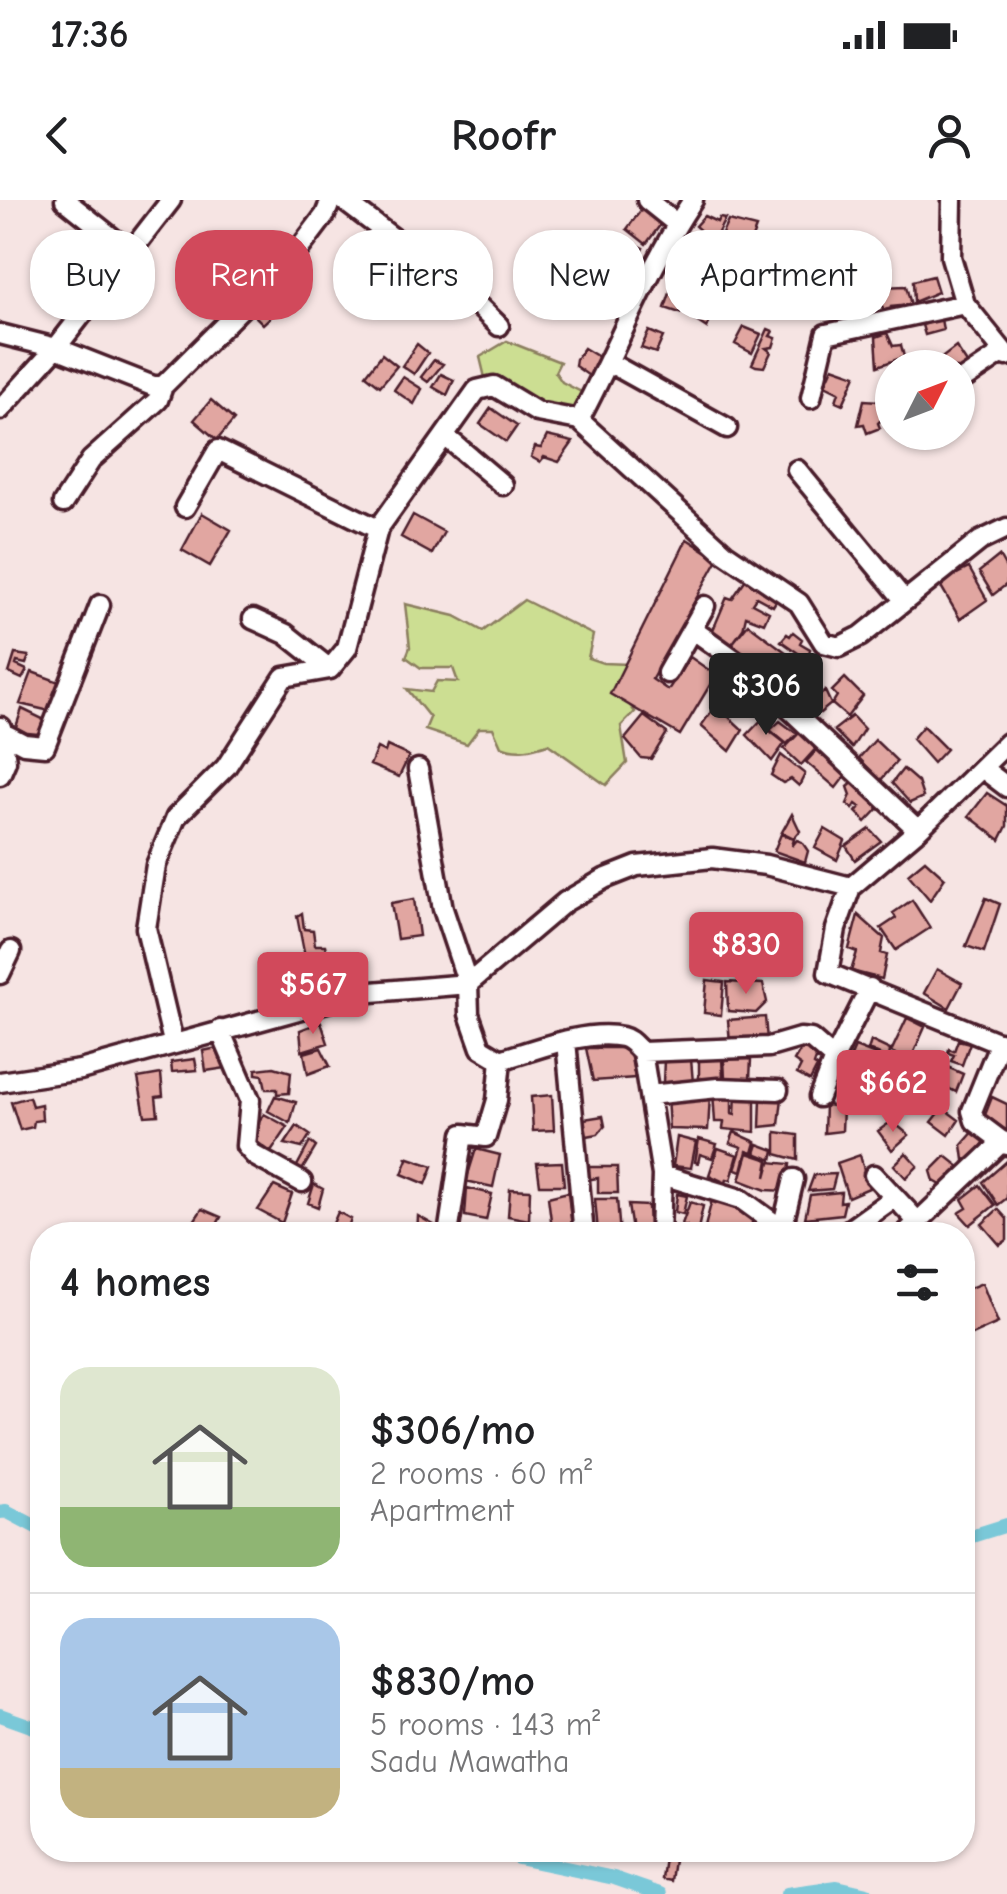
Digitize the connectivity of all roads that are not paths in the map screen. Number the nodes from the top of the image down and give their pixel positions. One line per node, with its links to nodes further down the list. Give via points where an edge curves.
1 (65, 200): 9 (street)
2 (172, 200): 10 (street)
3 (331, 200): 19 (street, via 294,256)
4 (343, 200): 13 (street)
5 (647, 200): 8 (street)
6 (692, 200): 8 (street)
7 (952, 200): 11 (street, via 951,257)
8 (677, 224): 17 (street)
9 (103, 230)
10 (147, 230)
11 (965, 304): 16 (street); 20 (street, via 826,334)
12 (77, 320): 15 (street)
13 (499, 326)
14 (0, 334): 15 (street)
15 (56, 348): 19 (street); 21 (street)
16 (1006, 354): 18 (street)
17 (610, 364): 22 (street); 23 (street)
18 (975, 373)
19 (163, 386): 27 (street, via 158,400 91,460)
20 (811, 398)
21 (0, 410)
22 (579, 420): 24 (street, via 537,412 494,386 477,390); 31 (street, via 725,554 799,603 824,643 850,642)
23 (727, 428)
24 (444, 436): 26 (street); 30 (street)
25 (797, 470): 31 (street)
26 (503, 486)
27 (63, 503)
28 (185, 507): 30 (street, via 218,450)
29 (1007, 528): 31 (street)
30 (378, 529): 36 (street, via 347,648)
31 (906, 600)
32 (100, 605): 38 (street, via 46,746 24,744)
33 (705, 606): 35 (street)
34 (253, 619): 36 (street, via 286,634)
35 (692, 629): 37 (street); 44 (street, via 745,667)
36 (330, 669): 52 (street, via 284,677 226,767 176,818 156,865 146,928)
37 (667, 673)
38 (1, 727): 42 (street, via 6,761)
39 (1007, 743): 40 (street)
40 (982, 768): 43 (street); 44 (street)
41 (418, 769): 48 (street, via 443,909)
42 (0, 776)
43 (1007, 787)
44 (918, 830): 45 (street)
45 (850, 887): 48 (street, via 712,858 637,866 565,902); 49 (street, via 828,972)
46 (11, 951): 47 (street)
47 (0, 974)
48 (468, 984): 50 (street, via 360,992); 56 (street, via 481,1048)
49 (870, 988): 53 (street); 55 (street)
50 (220, 1030): 52 (street); 65 (street, via 250,1100 246,1146)
51 (566, 1041): 54 (street, via 618,1036); 56 (street); 68 (street)
52 (173, 1042): 57 (street, via 80,1070)
53 (1003, 1044): 61 (street, via 972,1111 975,1121)
54 (642, 1052): 55 (street, via 769,1046 800,1038 812,1039); 59 (street)
55 (834, 1059): 60 (street)
56 (501, 1060): 67 (street, via 486,1137 463,1134)
57 (0, 1082)
58 (778, 1090): 59 (street)
59 (649, 1095): 62 (street)
60 (819, 1097)
61 (1005, 1143): 74 (street)
62 (662, 1175): 69 (street); 70 (street, via 741,1199)
63 (874, 1175): 66 (street)
64 (794, 1178): 71 (street)
65 (302, 1182)
66 (895, 1197): 72 (street); 73 (street)
67 (450, 1222)
68 (583, 1222)
69 (660, 1222)
70 (772, 1222)
71 (787, 1222)
72 (860, 1222)
73 (908, 1222)
74 (918, 1222)

